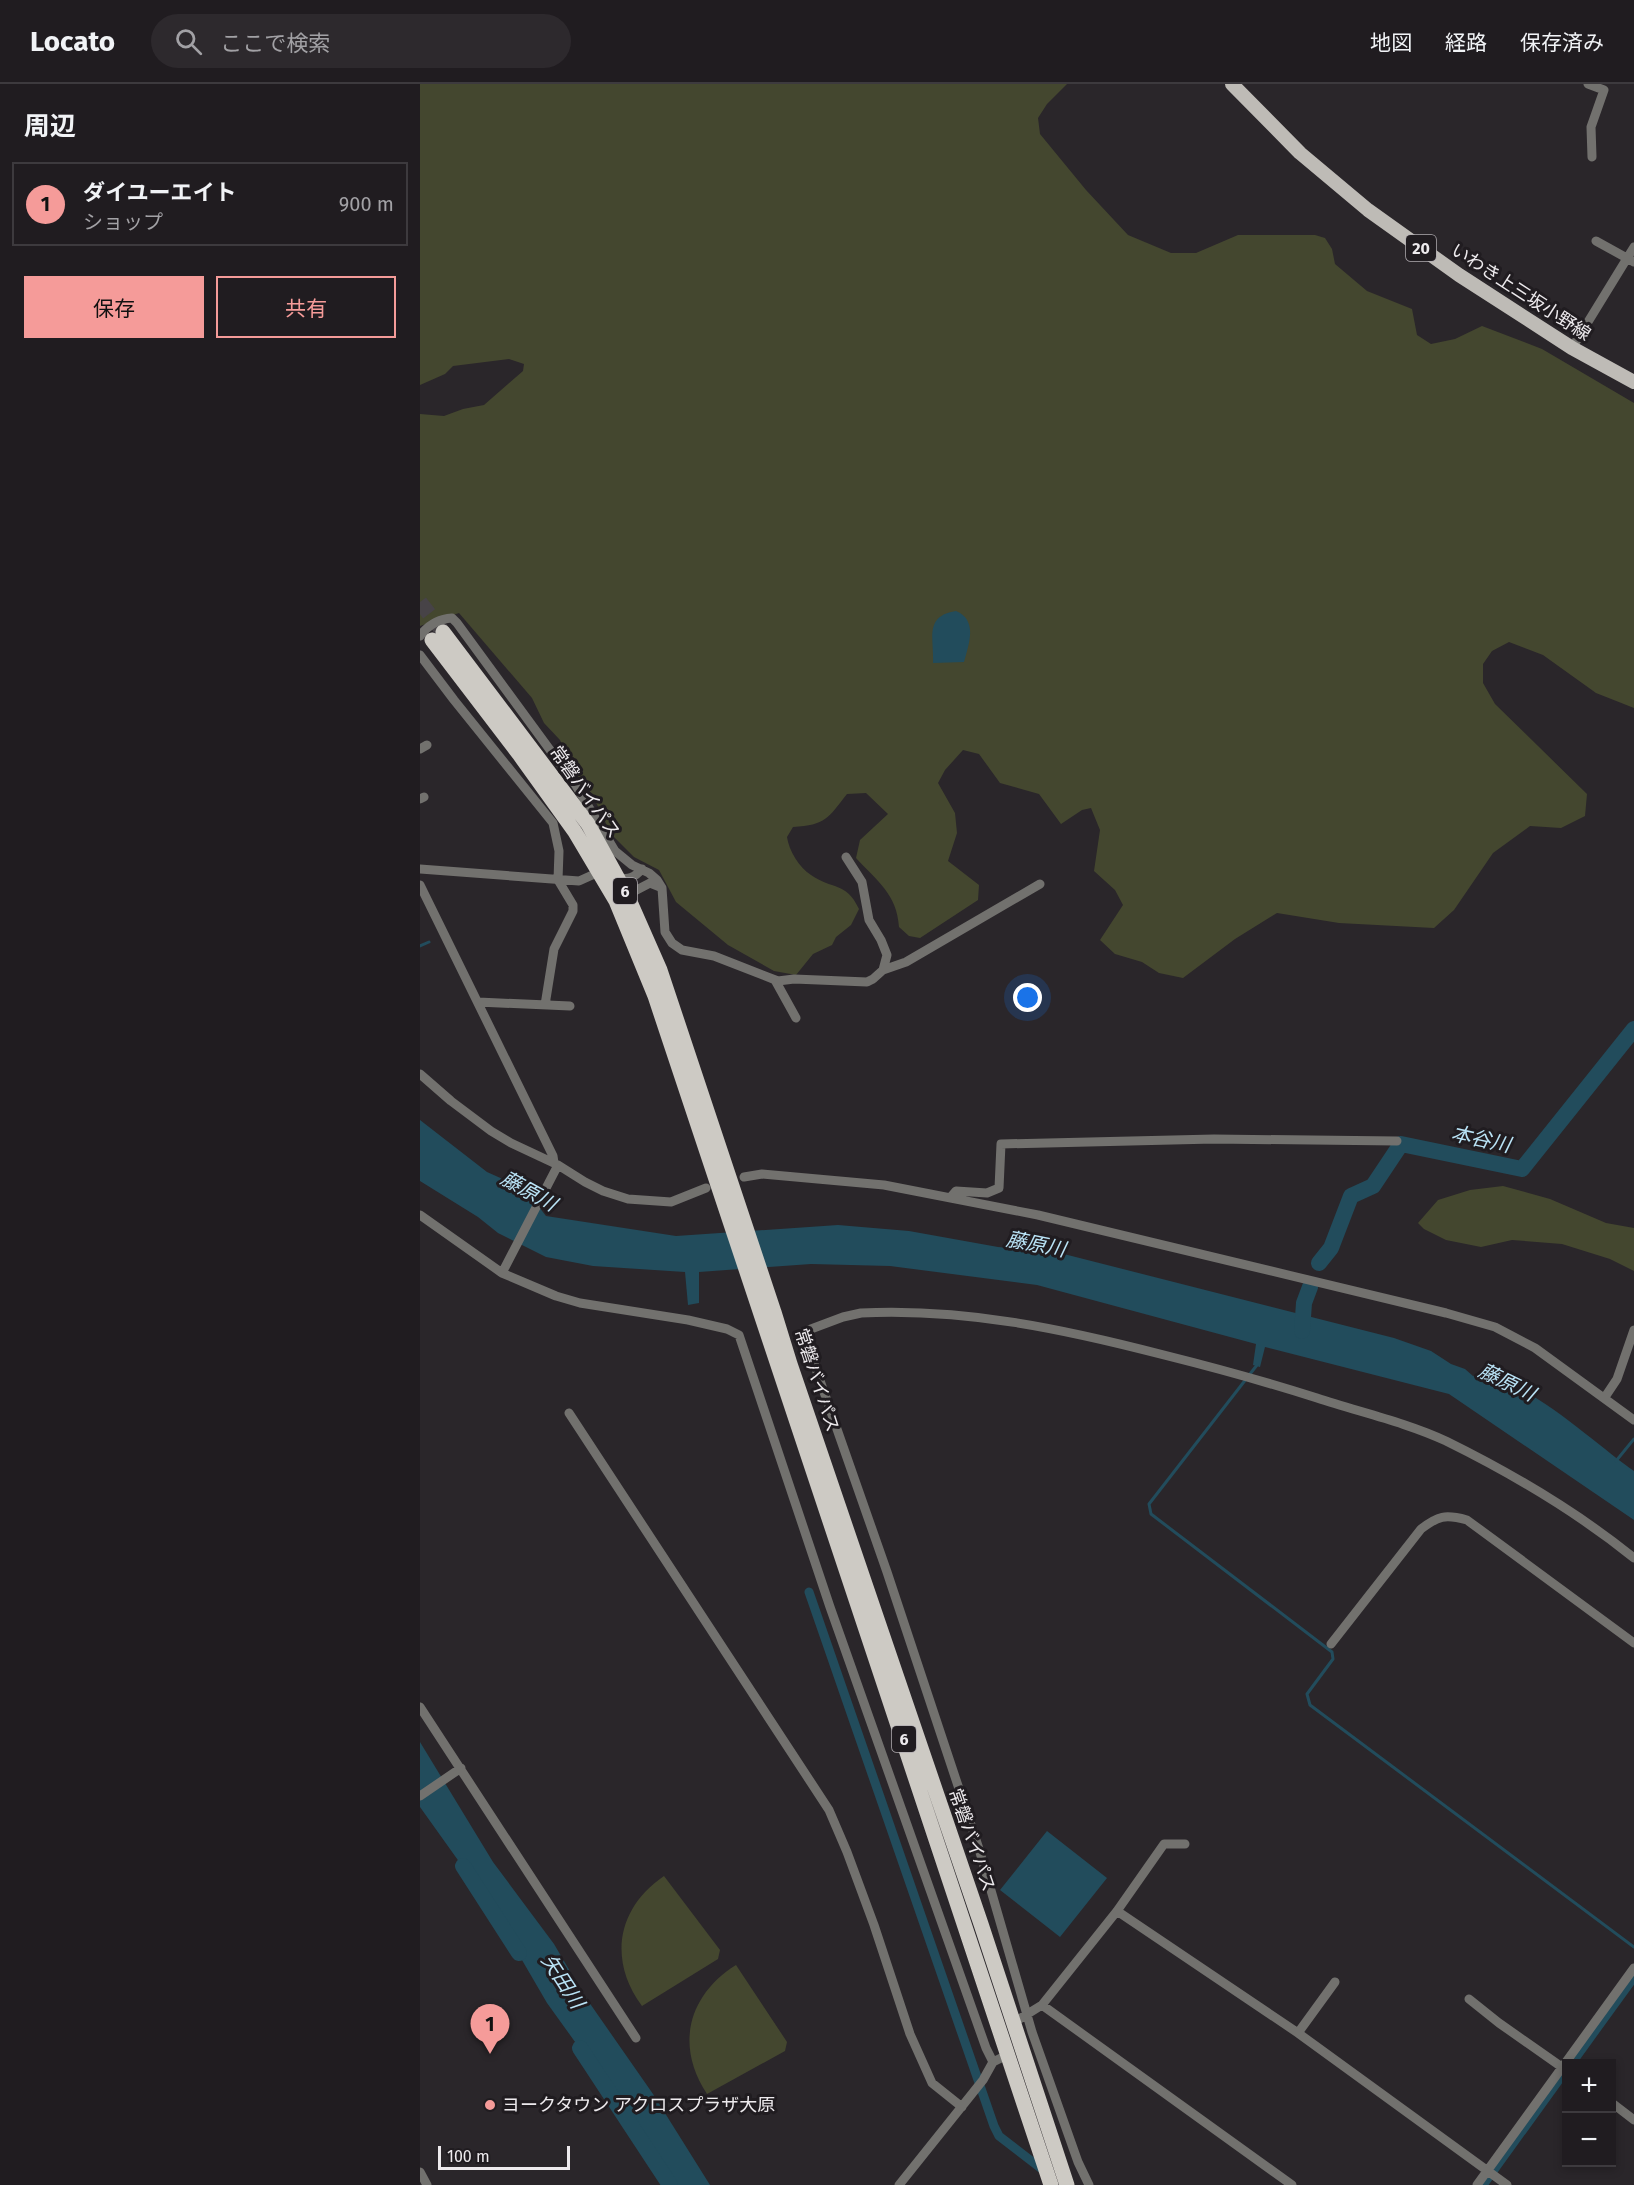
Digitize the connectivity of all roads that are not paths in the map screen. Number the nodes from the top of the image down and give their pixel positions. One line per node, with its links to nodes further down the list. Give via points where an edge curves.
1 (1232, 84): 7 (main road, いわき上三坂小野線 / 20, via 1300,153 1368,210)
2 (1588, 84): 3 (street, via 1604,90 1590,127)
3 (1592, 157)
4 (1596, 240): 6 (street)
5 (1634, 247): 6 (street)
6 (1631, 260): 7 (street)
7 (1572, 348): 8 (main road, いわき上三坂小野線 / 20)
8 (1634, 382)
9 (432, 636): 13 (street, via 425,630 441,620 454,620 575,784 615,850); 14 (highway, 常磐バイパス / 6, via 575,832); 15 (highway, 常磐バイパス / 6, via 588,824)
10 (420, 655): 16 (street, via 553,823 560,851)
11 (846, 857): 21 (street, via 862,882 868,920 886,949)
12 (420, 869): 16 (street)
13 (642, 869): 15 (street, via 629,878); 19 (street)
14 (599, 872): 16 (street, via 579,882); 31 (highway, 常磐バイパス / 6, via 616,901 655,996)
15 (617, 877): 20 (highway, 常磐バイパス / 6)
16 (558, 880): 24 (street, via 573,911 554,949)
17 (1040, 884): 21 (street, via 906,962)
18 (420, 885): 23 (street)
19 (662, 888): 20 (street, via 650,883); 22 (street, via 665,933 678,948 714,956)
20 (627, 895): 31 (highway, 常磐バイパス / 6, via 660,970)
21 (883, 970): 22 (street, via 867,982)
22 (775, 980): 26 (street)
23 (478, 1002): 24 (street); 29 (street)
24 (545, 1005): 25 (street)
25 (570, 1006)
26 (796, 1018)
27 (420, 1074): 29 (street, via 491,1131)
28 (1397, 1141): 32 (street, via 1214,1139 1001,1144 999,1188 987,1193 956,1191)
29 (556, 1164): 31 (street, via 603,1191 628,1199 671,1202); 34 (street)
30 (744, 1177): 32 (street, via 762,1173 884,1185)
31 (719, 1190): 35 (highway, 常磐バイパス / 6)
32 (950, 1198): 37 (street, via 1343,1287 1495,1327 1535,1348)
33 (420, 1215): 34 (street)
34 (502, 1273): 58 (street, via 556,1296 688,1320 740,1335 830,1607)
35 (767, 1311): 53 (highway, 常磐バイパス / 6, via 790,1364); 56 (highway, 常磐バイパス / 6)
36 (1634, 1330): 37 (street, via 1617,1379)
37 (1605, 1397): 39 (street)
38 (569, 1413): 61 (street, via 829,1810 922,2064 932,2083)
39 (1634, 1420)
40 (1634, 1558): 52 (street, via 1552,1501 1444,1440 1230,1372 1114,1342 971,1316 861,1313 803,1332 975,1838)
41 (1634, 1643): 42 (street, via 1467,1520 1451,1515 1435,1518 1421,1528)
42 (1331, 1644)
43 (420, 1707): 44 (street)
44 (459, 1769): 45 (street); 55 (street)
45 (420, 1796)
46 (1185, 1844): 47 (street, via 1164,1844)
47 (1117, 1911): 51 (street); 54 (street)
48 (1634, 1968): 57 (street)
49 (1335, 1982): 54 (street)
50 (1469, 1999): 59 (street)
51 (1042, 2005): 52 (street); 70 (street)
52 (1028, 2013): 53 (street); 69 (street)
53 (1013, 2023): 66 (highway, 常磐バイパス / 6)
54 (1298, 2033): 64 (street)
55 (636, 2038)
56 (1009, 2054): 58 (street); 66 (highway, 常磐バイパス / 6, via 1046,2167)
57 (1571, 2059)
58 (993, 2062): 61 (street)
59 (1562, 2068)
60 (1562, 2072): 64 (street)
61 (962, 2107): 68 (street)
62 (1616, 2107): 63 (street)
63 (1634, 2120)
64 (1487, 2171): 71 (street); 72 (street)
65 (420, 2172): 67 (street)
66 (1058, 2183)
67 (427, 2185)
68 (899, 2185)
69 (1087, 2185)
70 (1292, 2185)
71 (1477, 2185)
72 (1507, 2185)

